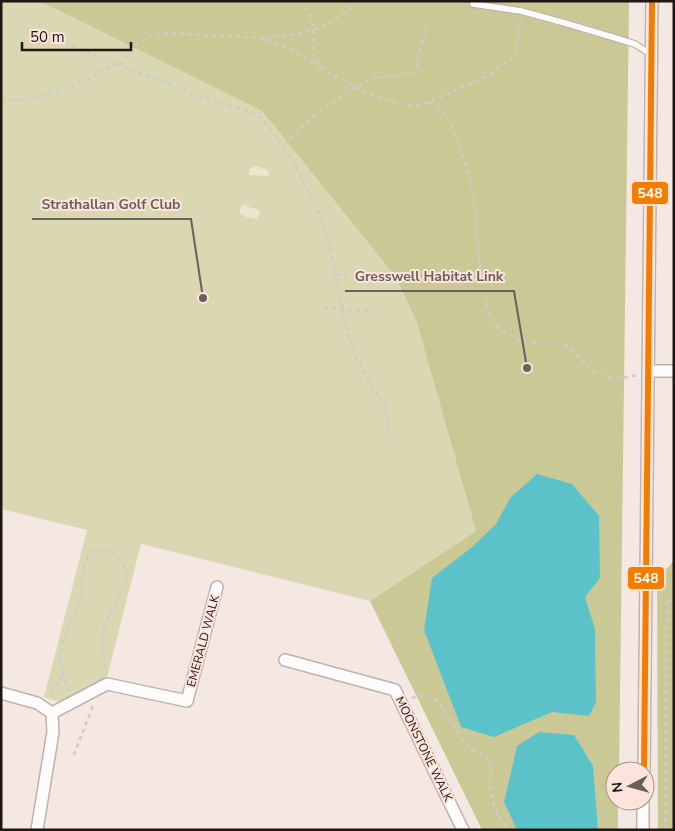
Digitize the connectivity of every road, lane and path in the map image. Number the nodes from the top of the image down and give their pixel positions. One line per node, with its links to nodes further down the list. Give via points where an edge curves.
1 (301, 1): 7 (path)
2 (358, 1): 7 (path, via 333,22)
3 (652, 1): 10 (street)
4 (474, 4): 5 (lane)
5 (521, 11): 10 (lane, via 635,44); 15 (path, via 514,56 488,76)
6 (427, 23): 13 (path, via 415,73 374,78)
7 (314, 30): 8 (path); 12 (path, via 312,52)
8 (264, 39): 11 (path, via 153,35 133,47); 12 (path, via 293,51)
9 (64, 43): 11 (path)
10 (652, 55): 22 (street)
11 (119, 64): 14 (path, via 57,91 33,98); 16 (path, via 199,96 254,112)
12 (329, 73): 13 (path)
13 (358, 88): 15 (path, via 405,105); 16 (path, via 318,112)
14 (1, 100)
15 (429, 102): 24 (path, via 438,105 448,118 468,169 482,279 492,319 506,334 522,340 569,347 592,371 605,377)
16 (284, 145): 17 (path, via 322,220)
17 (336, 274): 18 (path); 20 (path)
18 (369, 275)
19 (324, 308): 20 (path)
20 (343, 309): 21 (path); 25 (path, via 355,356 385,407)
21 (379, 312)
22 (648, 371): 23 (street); 38 (street)
23 (674, 371)
24 (628, 378)
25 (387, 435)
26 (217, 587): 31 (street, EMERALD WALK, via 187,701 107,684)
27 (674, 603): 44 (path, via 667,599)
28 (285, 660): 35 (street, MOONSTONE WALK, via 395,690)
29 (106, 673): 30 (path, via 103,638 108,616 123,594 126,570 123,562 102,548 91,550 85,564 80,596 61,652)
30 (63, 675): 33 (path); 34 (path)
31 (97, 689): 36 (street, EMERALD WALK); 37 (path)
32 (1, 693): 36 (street, via 37,703)
33 (52, 693)
34 (69, 693)
35 (400, 702): 41 (street, MOONSTONE WALK); 42 (path, via 425,694 438,701 469,750 490,760 494,807)
36 (52, 713): 40 (street, via 53,732)
37 (74, 755)
38 (644, 761)
39 (643, 811): 43 (street)
40 (37, 830)
41 (463, 830)
42 (507, 830)
43 (643, 830)
44 (665, 830)

